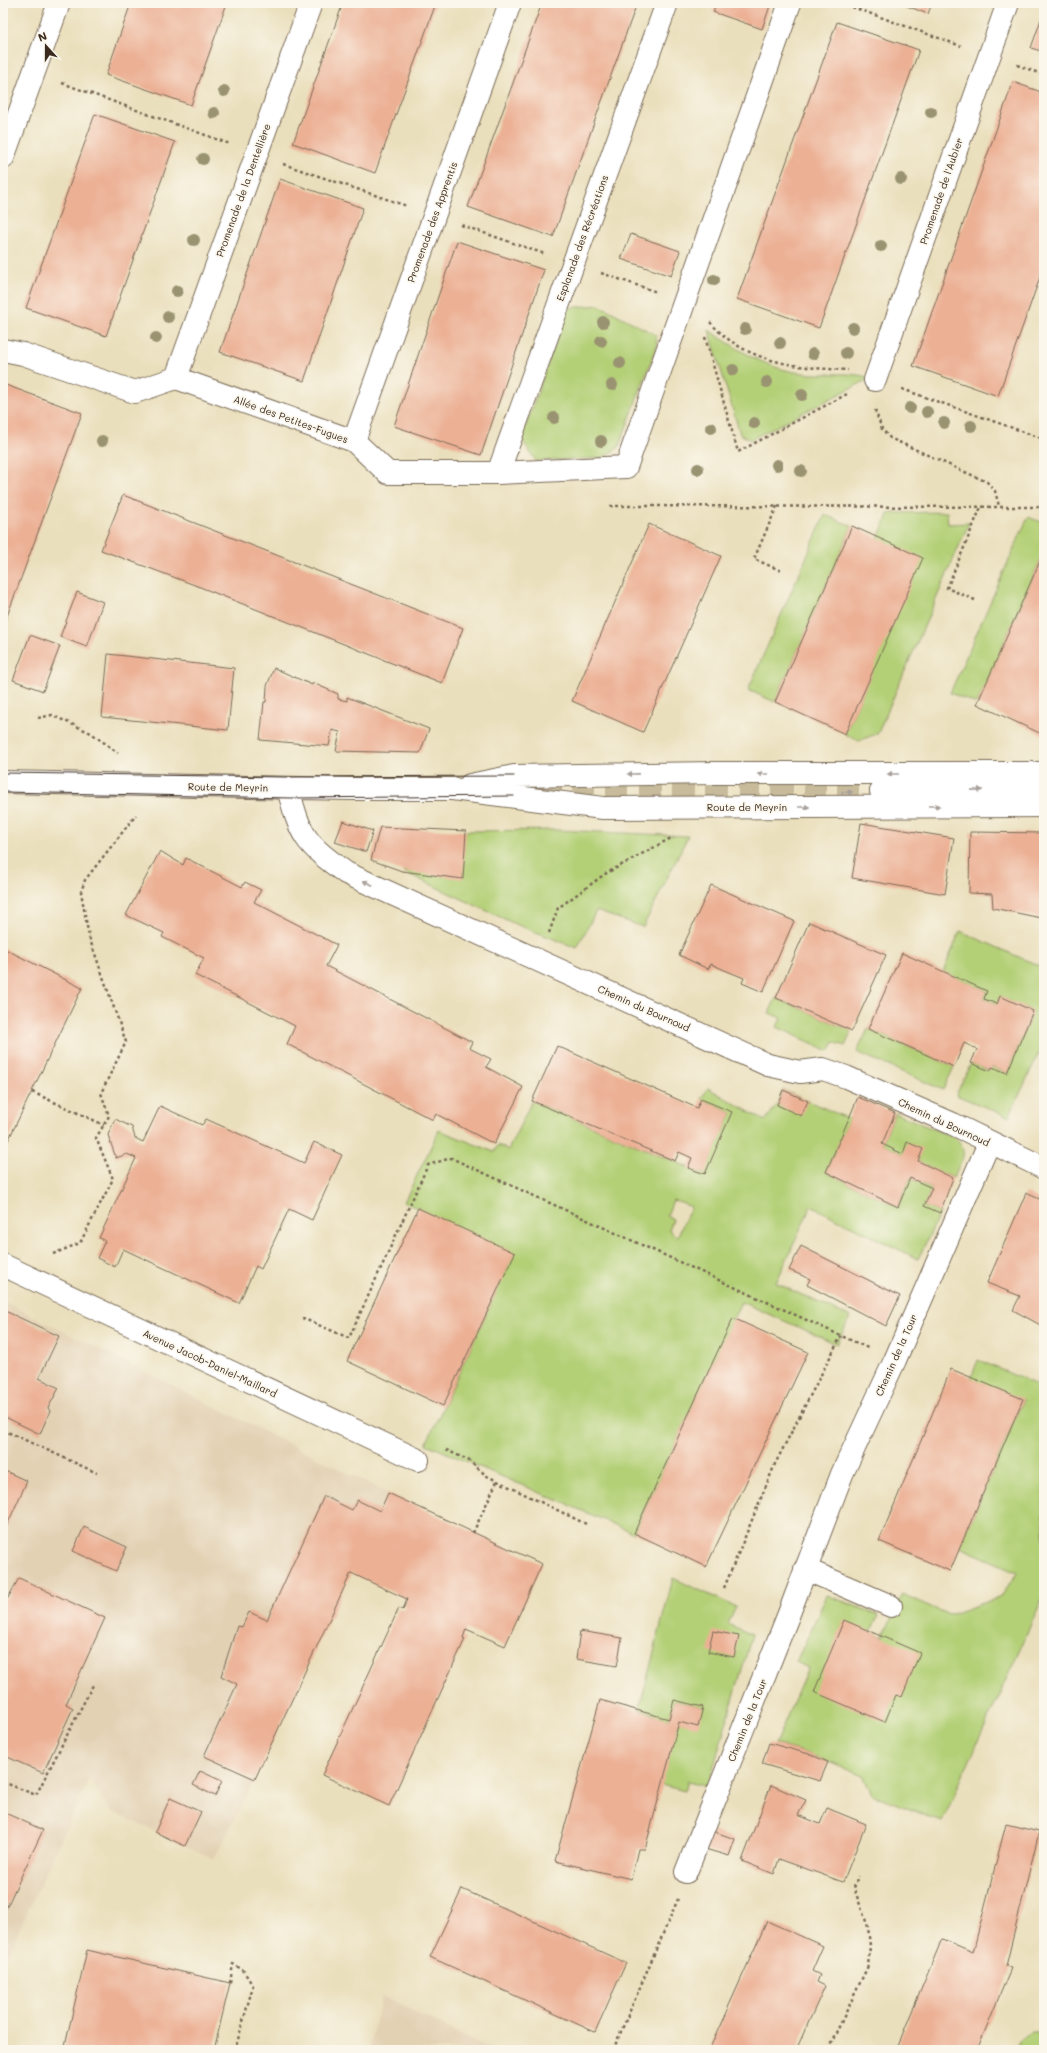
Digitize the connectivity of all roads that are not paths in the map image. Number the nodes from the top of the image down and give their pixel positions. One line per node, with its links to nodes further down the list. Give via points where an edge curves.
1 (59, 3): 7 (street)
2 (311, 3): 9 (street, Promenade de la Dentellière)
3 (510, 3): 11 (street, Promenade des Apprentis)
4 (667, 3): 12 (street, Esplanade des Récréations)
5 (790, 3): 12 (street, Allée des Petites-Fugues, via 689,304 626,467)
6 (1008, 3): 10 (street, Promenade de l'Aubier)
7 (3, 158)
8 (3, 350): 9 (street, via 23,354 135,392)
9 (176, 378): 11 (street, Allée des Petites-Fugues)
10 (875, 380)
11 (354, 441): 12 (street, Allée des Petites-Fugues, via 388,473)
12 (498, 472)
13 (1044, 773): 15 (street, one-way to 15, via 715,773)
14 (3, 782): 16 (street, Route de Meyrin)
15 (514, 786): 16 (street, Route de Meyrin); 17 (street, one-way to 17); 18 (street, Route de Meyrin, one-way to 18, via 603,808)
16 (288, 788): 19 (street, Chemin du Bournoud, one-way to 16, via 953,1124 823,1069 800,1072 768,1065 346,873 318,853 307,841 299,827)
17 (1044, 789)
18 (1044, 806)
19 (989, 1143): 20 (street, Chemin du Bournoud); 23 (street, Chemin de la Tour, via 895,1360 842,1474)
20 (1044, 1168)
21 (3, 1265): 22 (street, Avenue Jacob-Daniel-Maillard)
22 (418, 1460)
23 (805, 1569): 24 (street); 25 (street, Chemin de la Tour)
24 (891, 1606)
25 (686, 1872)

